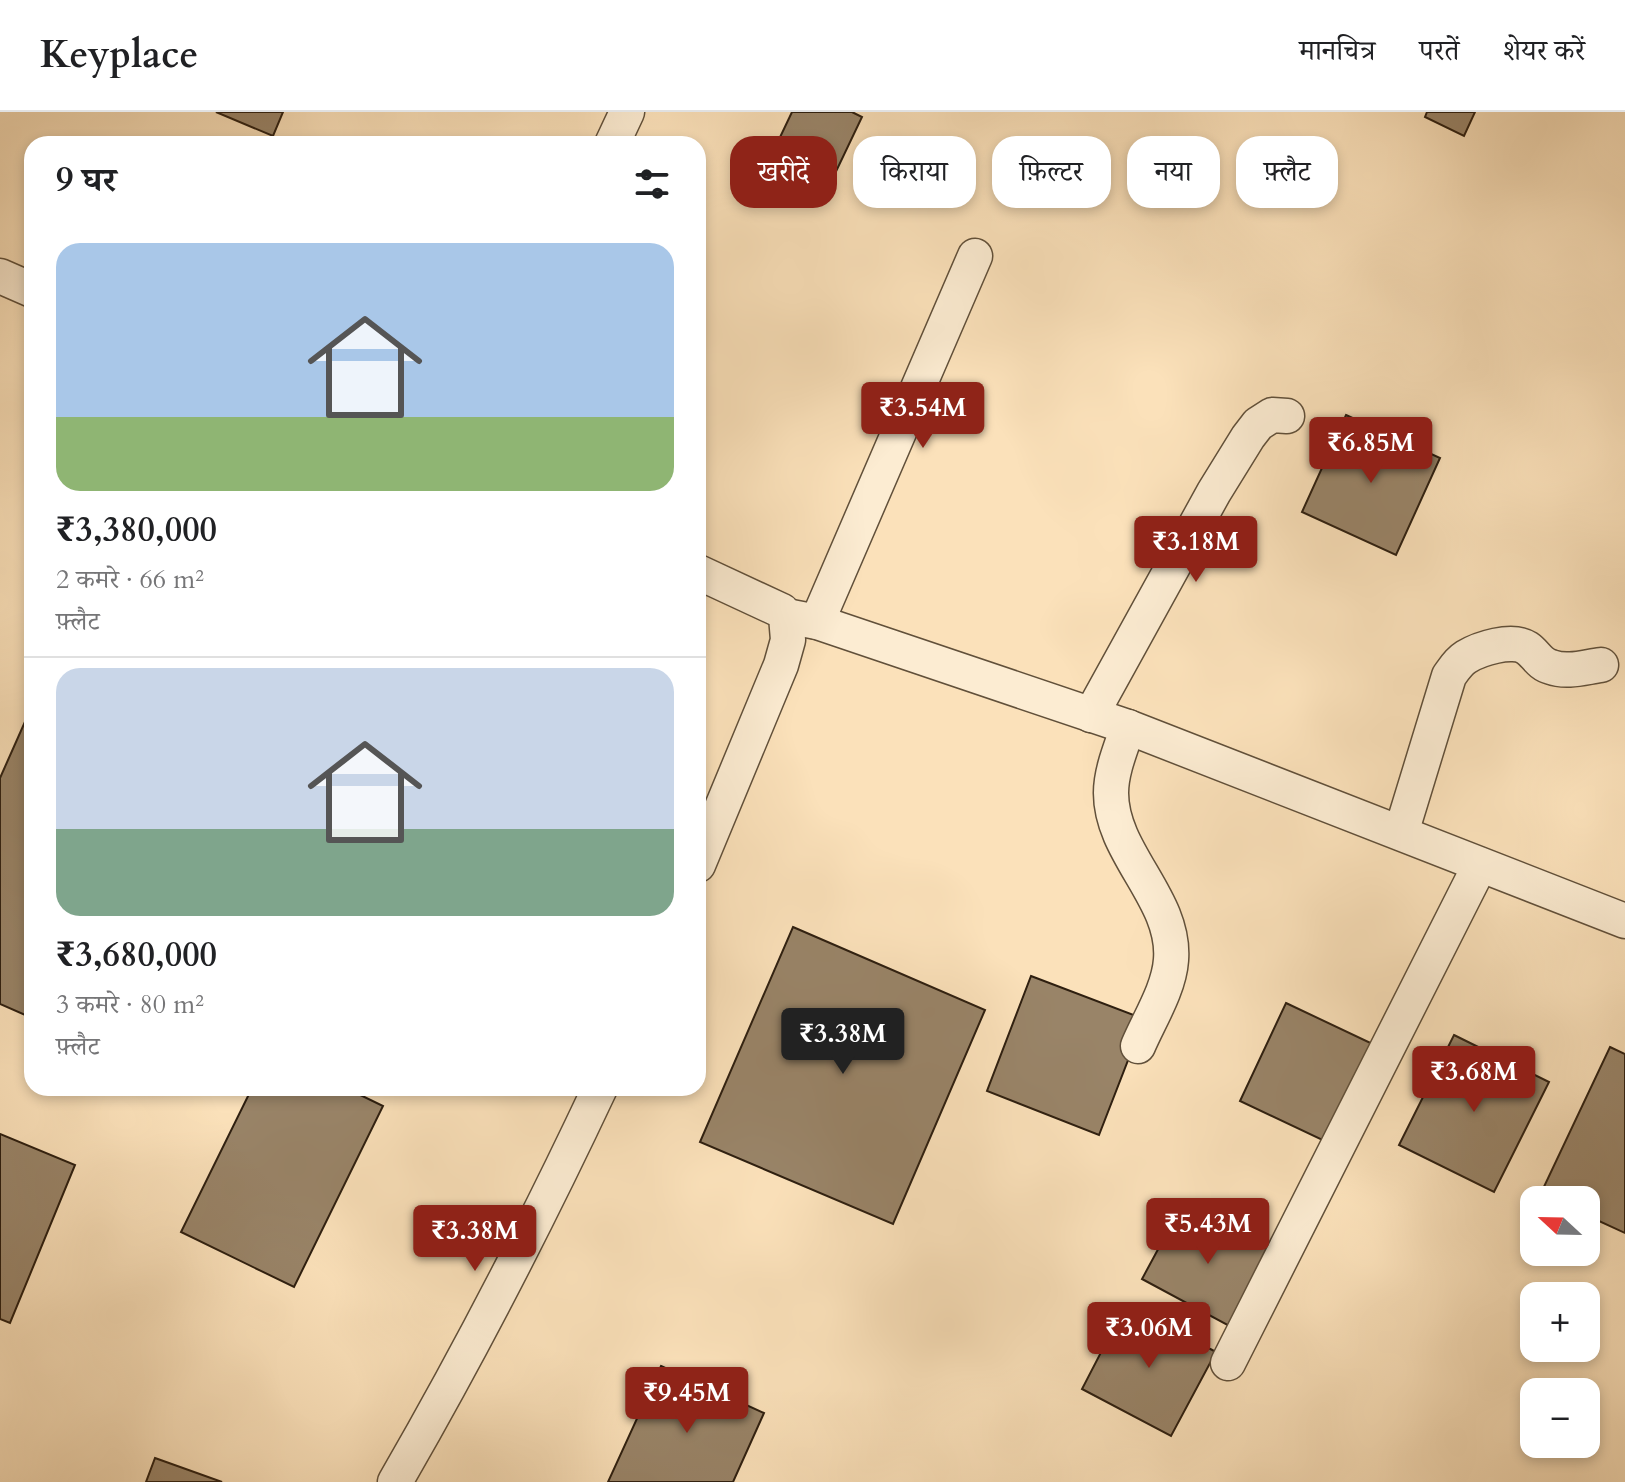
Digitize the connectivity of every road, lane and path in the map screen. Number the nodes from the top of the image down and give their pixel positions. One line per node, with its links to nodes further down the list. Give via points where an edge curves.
1 (627, 112): 2 (street)
2 (616, 136)
3 (975, 256): 8 (street)
4 (0, 276): 5 (street)
5 (24, 286)
6 (1287, 416): 10 (street, via 1272,415 1248,437)
7 (706, 576): 8 (street)
8 (802, 619): 10 (street); 13 (street, via 788,640)
9 (1601, 665): 12 (street, via 1556,669 1516,644 1464,658 1449,676)
10 (1091, 715): 11 (street)
11 (1128, 727): 12 (street); 16 (street, via 1114,775 1114,811 1172,948 1169,974)
12 (1401, 833): 14 (street)
13 (706, 846)
14 (1480, 865): 15 (street); 18 (street)
15 (1625, 921)
16 (1138, 1046)
17 (596, 1096): 19 (street, via 486,1317)
18 (1228, 1363)
19 (395, 1482)

